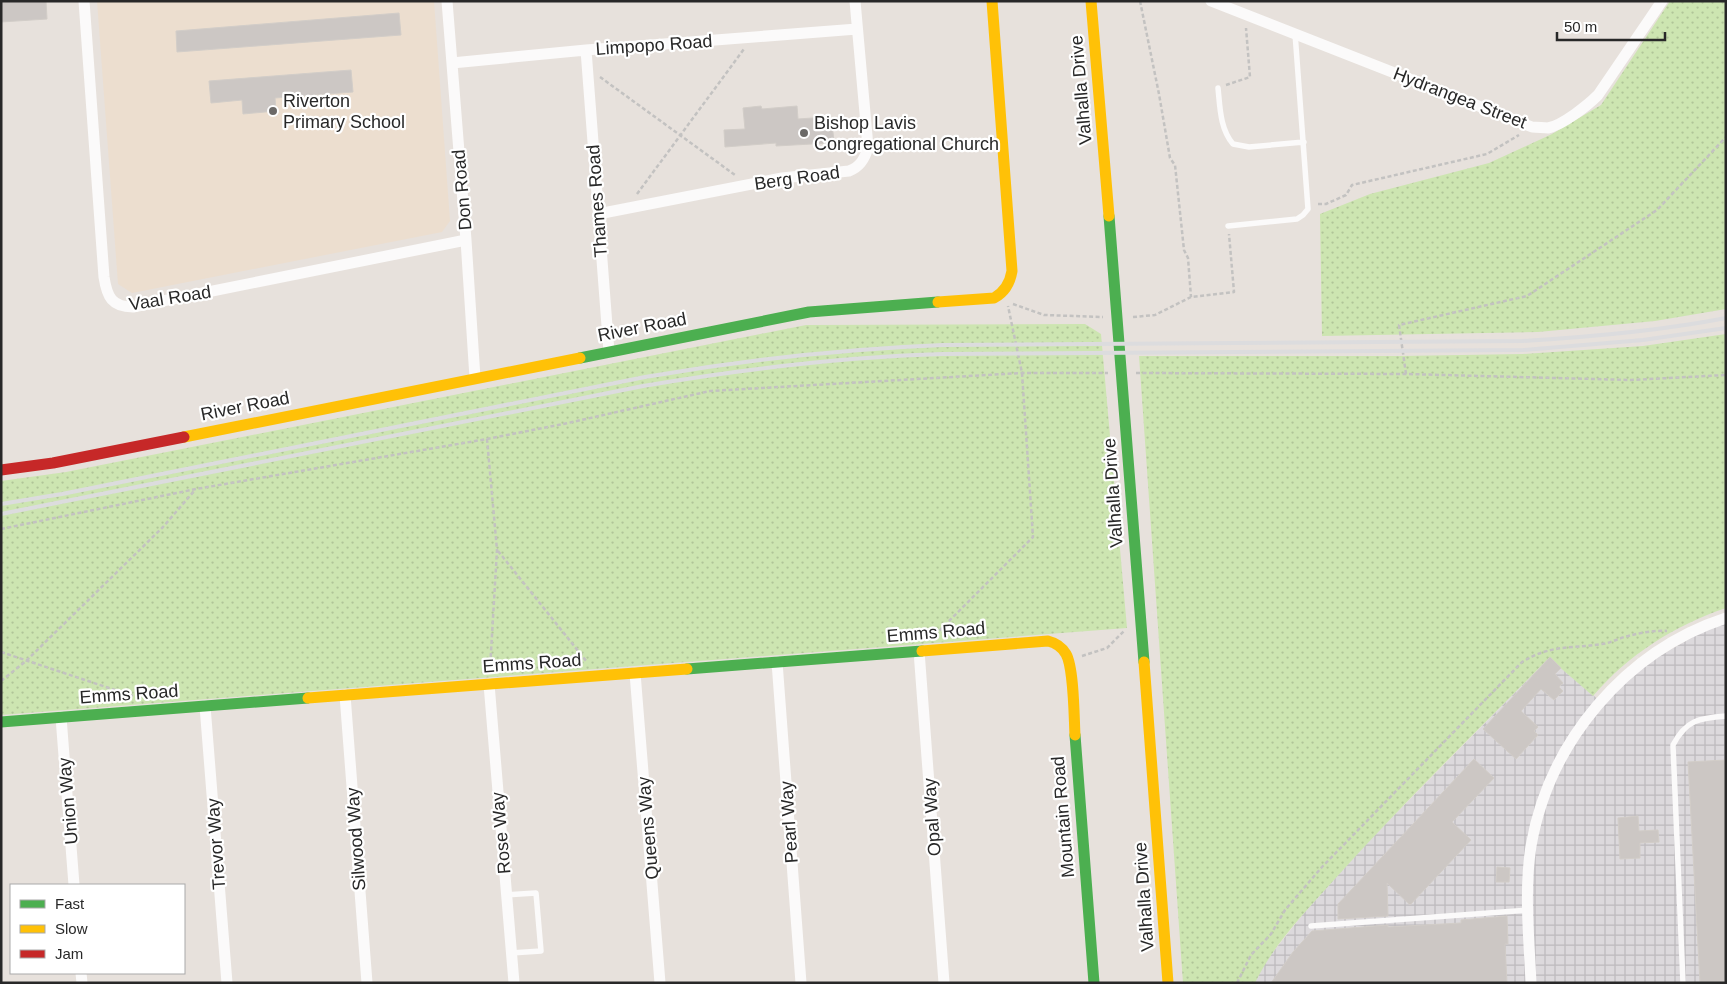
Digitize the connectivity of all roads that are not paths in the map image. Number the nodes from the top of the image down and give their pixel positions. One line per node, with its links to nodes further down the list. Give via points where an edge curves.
1 (84, 1): 16 (street, Vaal Road, via 104,278 109,297 115,303 133,307)
2 (447, 1): 11 (street, Don Road)
3 (855, 1): 8 (street, Berg Road)
4 (992, 1): 17 (street, River Road, via 1012,270 1008,286 1000,295 987,299 809,312)
5 (1092, 1): 43 (street, Valhalla Drive)
6 (1211, 1): 9 (street, Hydrangea Street)
7 (1662, 1): 9 (street, Hydrangea Street, via 1593,101 1546,128 1532,127)
8 (857, 29): 10 (street, Limpopo Road); 14 (street, Berg Road, via 868,147 856,169 782,178)
9 (1296, 33): 13 (lane)
10 (586, 50): 11 (street, Limpopo Road); 14 (street, Thames Road)
11 (452, 63): 16 (street, Don Road)
12 (1218, 88): 13 (lane, via 1227,137 1233,144 1254,147)
13 (1304, 142): 15 (lane, via 1309,204 1303,215 1297,219)
14 (598, 214): 17 (street, Thames Road)
15 (1228, 226)
16 (466, 240): 18 (street, Don Road)
17 (609, 352): 18 (street, River Road)
18 (475, 378): 19 (street, River Road, via 53,463)
19 (1, 470)
20 (1726, 618): 33 (street, via 1692,632 1646,659 1610,691 1572,739 1543,801 1536,827 1528,872)
21 (919, 651): 22 (street, Emms Road, via 1042,641 1054,642); 23 (street, Emms Road); 41 (street, Opal Way)
22 (1066, 654): 42 (street, Mountain Road)
23 (777, 662): 24 (street, Emms Road); 40 (street, Pearl Way)
24 (635, 673): 25 (street, Emms Road); 39 (street, Queens Way)
25 (490, 684): 26 (street, Emms Road); 32 (street, Rose Way)
26 (345, 695): 27 (street, Emms Road); 37 (street, Silwood Way)
27 (206, 706): 29 (street, Emms Road); 36 (street, Trevor Way)
28 (1726, 716): 45 (lane, via 1691,722 1673,745)
29 (61, 717): 30 (street, Emms Road); 31 (street, Union Way)
30 (1, 722)
31 (74, 884)
32 (506, 895): 35 (street, Rose Way); 35 (lane, via 536,893 541,951)
33 (1528, 910): 34 (lane); 44 (street)
34 (1311, 926)
35 (511, 953): 38 (street, Rose Way)
36 (227, 983)
37 (367, 983)
38 (514, 983)
39 (660, 983)
40 (801, 983)
41 (944, 983)
42 (1094, 983)
43 (1168, 983)
44 (1532, 983)
45 (1683, 983)

